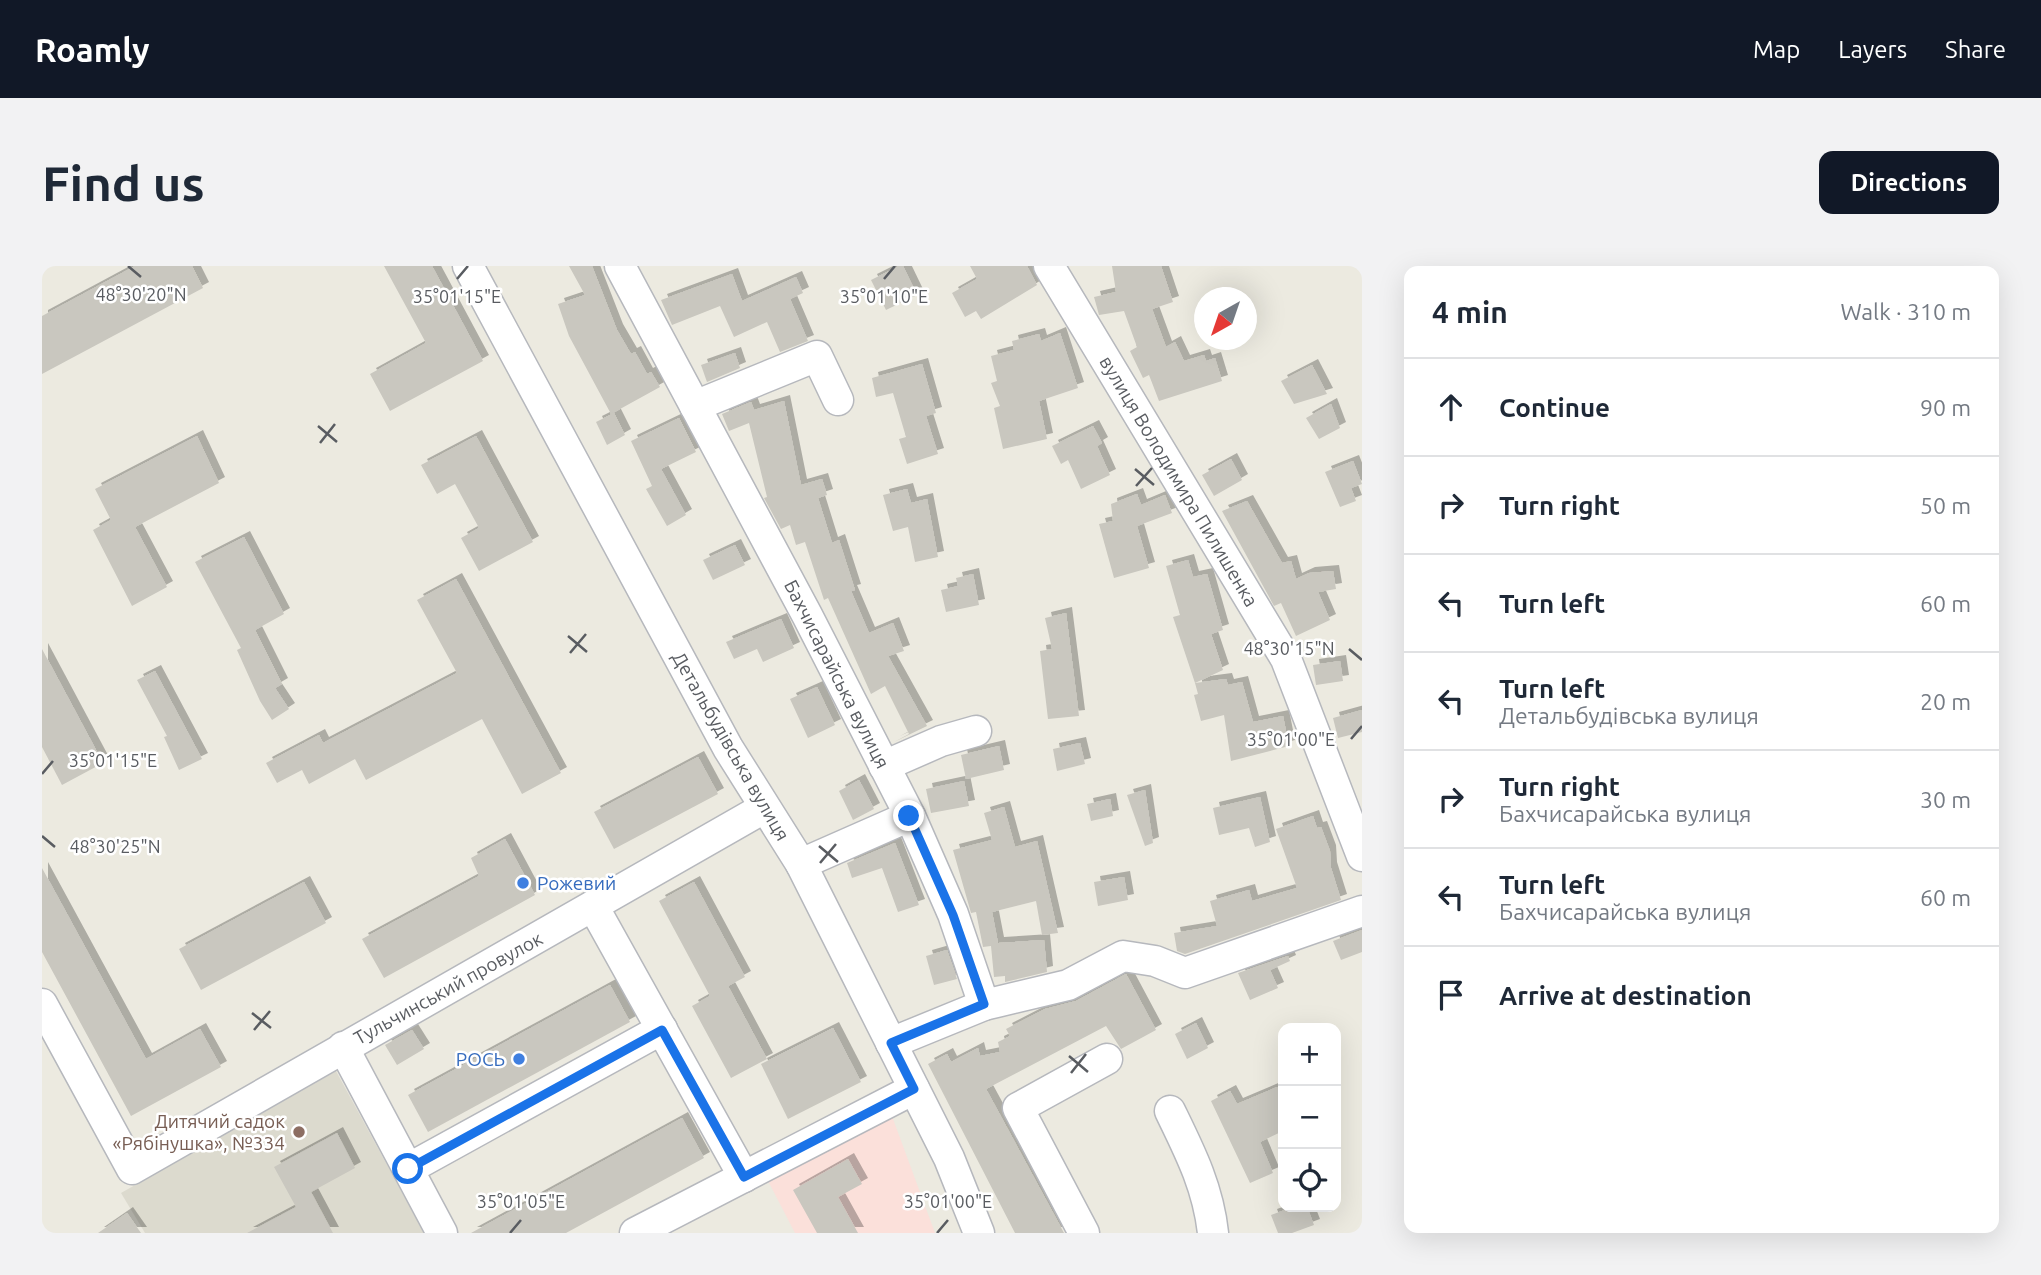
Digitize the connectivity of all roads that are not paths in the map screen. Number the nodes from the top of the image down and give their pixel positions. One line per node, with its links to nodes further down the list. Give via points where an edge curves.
1 (468, 266): 8 (street, Детальбудівська вулиця)
2 (620, 266): 5 (street, Бахчисарайська вулиця)
3 (1049, 266): 10 (street, вулиця Володимира Пилишенка, via 1286,659)
4 (838, 400): 5 (street, via 817,356)
5 (695, 405): 7 (street, Бахчисарайська вулиця)
6 (976, 731): 7 (street)
7 (884, 766): 9 (street, Бахчисарайська вулиця)
8 (764, 807): 11 (street, Детальбудівська вулиця); 12 (street, Тульчинський провулок)
9 (909, 816): 11 (street); 15 (street, Бахчисарайська вулиця, via 953,915)
10 (1362, 856)
11 (801, 864): 17 (street, Детальбудівська вулиця)
12 (593, 906): 16 (street); 18 (street, Тульчинський провулок)
13 (1362, 911): 15 (street, via 1185,972 1123,956 1068,985)
14 (42, 1004): 18 (street, Тульчинський провулок, via 132,1169)
15 (984, 1004): 17 (street)
16 (662, 1030): 22 (street); 23 (street)
17 (891, 1043): 20 (street, Детальбудівська вулиця)
18 (343, 1047): 22 (street)
19 (1107, 1059): 27 (street, via 1018,1108)
20 (914, 1089): 23 (street); 26 (street, Детальбудівська вулиця, via 949,1158)
21 (1170, 1111): 30 (street, via 1198,1168 1210,1203)
22 (408, 1169): 24 (street)
23 (744, 1177): 25 (street)
24 (442, 1233)
25 (635, 1233)
26 (979, 1233)
27 (1084, 1233)
28 (1197, 1233): 29 (street)
29 (1205, 1233)
30 (1213, 1233)

